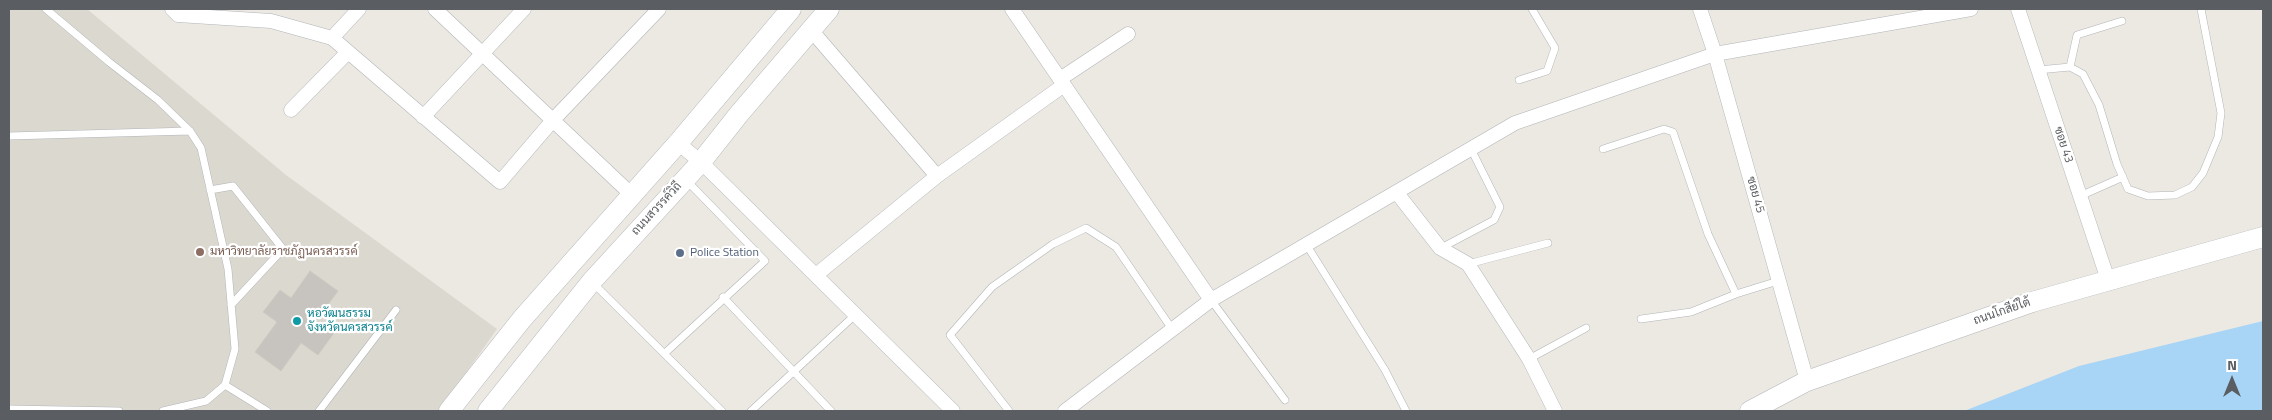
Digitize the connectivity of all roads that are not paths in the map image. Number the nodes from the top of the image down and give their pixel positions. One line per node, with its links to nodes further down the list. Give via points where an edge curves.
1 (46, 9): 29 (lane, via 158,100)
2 (359, 9): 18 (street)
3 (435, 9): 20 (street)
4 (524, 9): 20 (street)
5 (659, 9): 28 (street)
6 (791, 9): 31 (main road)
7 (829, 9): 16 (main road, ถนนสวรรค์วิถี)
8 (1012, 9): 25 (street)
9 (1532, 9): 24 (lane, via 1555,48 1547,71)
10 (1700, 9): 21 (street, ซอย 45)
11 (1971, 9): 21 (street)
12 (2018, 9): 23 (street, ซอย 43)
13 (2201, 9): 36 (lane, via 2220,113 2218,137 2203,173 2192,188 2175,195 2148,196 2128,189)
14 (178, 11): 18 (street, via 271,21)
15 (2122, 20): 22 (lane, via 2078,35)
16 (811, 30): 34 (main road, ถนนสวรรค์วิถี); 35 (street)
17 (1128, 34): 25 (street)
18 (332, 38): 19 (street)
19 (348, 52): 26 (street); 27 (street)
20 (482, 53): 27 (street); 28 (street)
21 (1715, 54): 32 (street, via 1515,122); 50 (street, ซอย 45)
22 (2070, 67): 23 (lane); 36 (lane, via 2083,74 2100,105)
23 (2038, 70): 41 (street, ซอย 43)
24 (1519, 80)
25 (1062, 82): 35 (street); 53 (street)
26 (291, 110)
27 (423, 117): 28 (street, via 500,182)
28 (553, 120): 40 (street)
29 (190, 131): 30 (lane); 38 (lane, via 201,148)
30 (9, 136)
31 (678, 143): 34 (street); 40 (main road)
32 (1471, 149): 39 (street); 45 (lane, via 1500,206 1494,220)
33 (1603, 149): 51 (lane, via 1664,129 1673,132 1708,234)
34 (701, 162): 37 (main road, ถนนสวรรค์วิถี); 47 (street)
35 (937, 176): 47 (street)
36 (2123, 177): 41 (lane)
37 (685, 179): 49 (main road, ถนนสวรรค์วิถี); 52 (lane, via 765,260)
38 (210, 190): 54 (lane, via 228,269); 54 (lane, via 233,186 283,248)
39 (1397, 193): 44 (street); 45 (street)
40 (632, 195): 72 (main road, via 522,320)
41 (2080, 196): 48 (street, ซอย 43)
42 (2263, 237): 48 (main road, ถนนโกสีย์ใต้)
43 (1548, 242): 46 (lane)
44 (1306, 244): 53 (street); 80 (lane, via 1385,370)
45 (1440, 248): 46 (street)
46 (1468, 264): 61 (street)
47 (816, 275): 56 (street)
48 (2108, 280): 63 (main road, ถนนโกสีย์ใต้, via 2032,302)
49 (592, 281): 60 (lane); 73 (main road, ถนนสวรรค์วิถี)
50 (1778, 281): 51 (lane); 63 (street, ซอย 45)
51 (1736, 294): 57 (lane, via 1691,312)
52 (723, 297): 60 (lane); 62 (lane)
53 (1211, 300): 59 (street); 65 (lane)
54 (231, 305): 64 (lane, via 235,349)
55 (396, 310): 71 (lane)
56 (856, 314): 62 (lane); 77 (street)
57 (1641, 319)
58 (1586, 328): 61 (lane)
59 (1172, 329): 78 (lane, via 1116,247 1086,228 1053,244 992,287 950,335); 79 (street)
60 (665, 353): 74 (lane)
61 (1529, 359): 81 (street)
62 (795, 373): 75 (lane); 76 (lane)
63 (1807, 381): 82 (main road, ถนนโกสีย์ใต้)
64 (225, 385): 69 (lane, via 206,401); 70 (lane)
65 (1285, 400)
66 (9, 409): 67 (lane)
67 (69, 411): 68 (lane)
68 (119, 411)
69 (164, 411)
70 (267, 411)
71 (319, 411)
72 (449, 411)
73 (488, 411)
74 (722, 411)
75 (751, 411)
76 (830, 411)
77 (953, 411)
78 (1009, 411)
79 (1065, 411)
80 (1406, 411)
81 (1555, 411)
82 (1750, 411)

